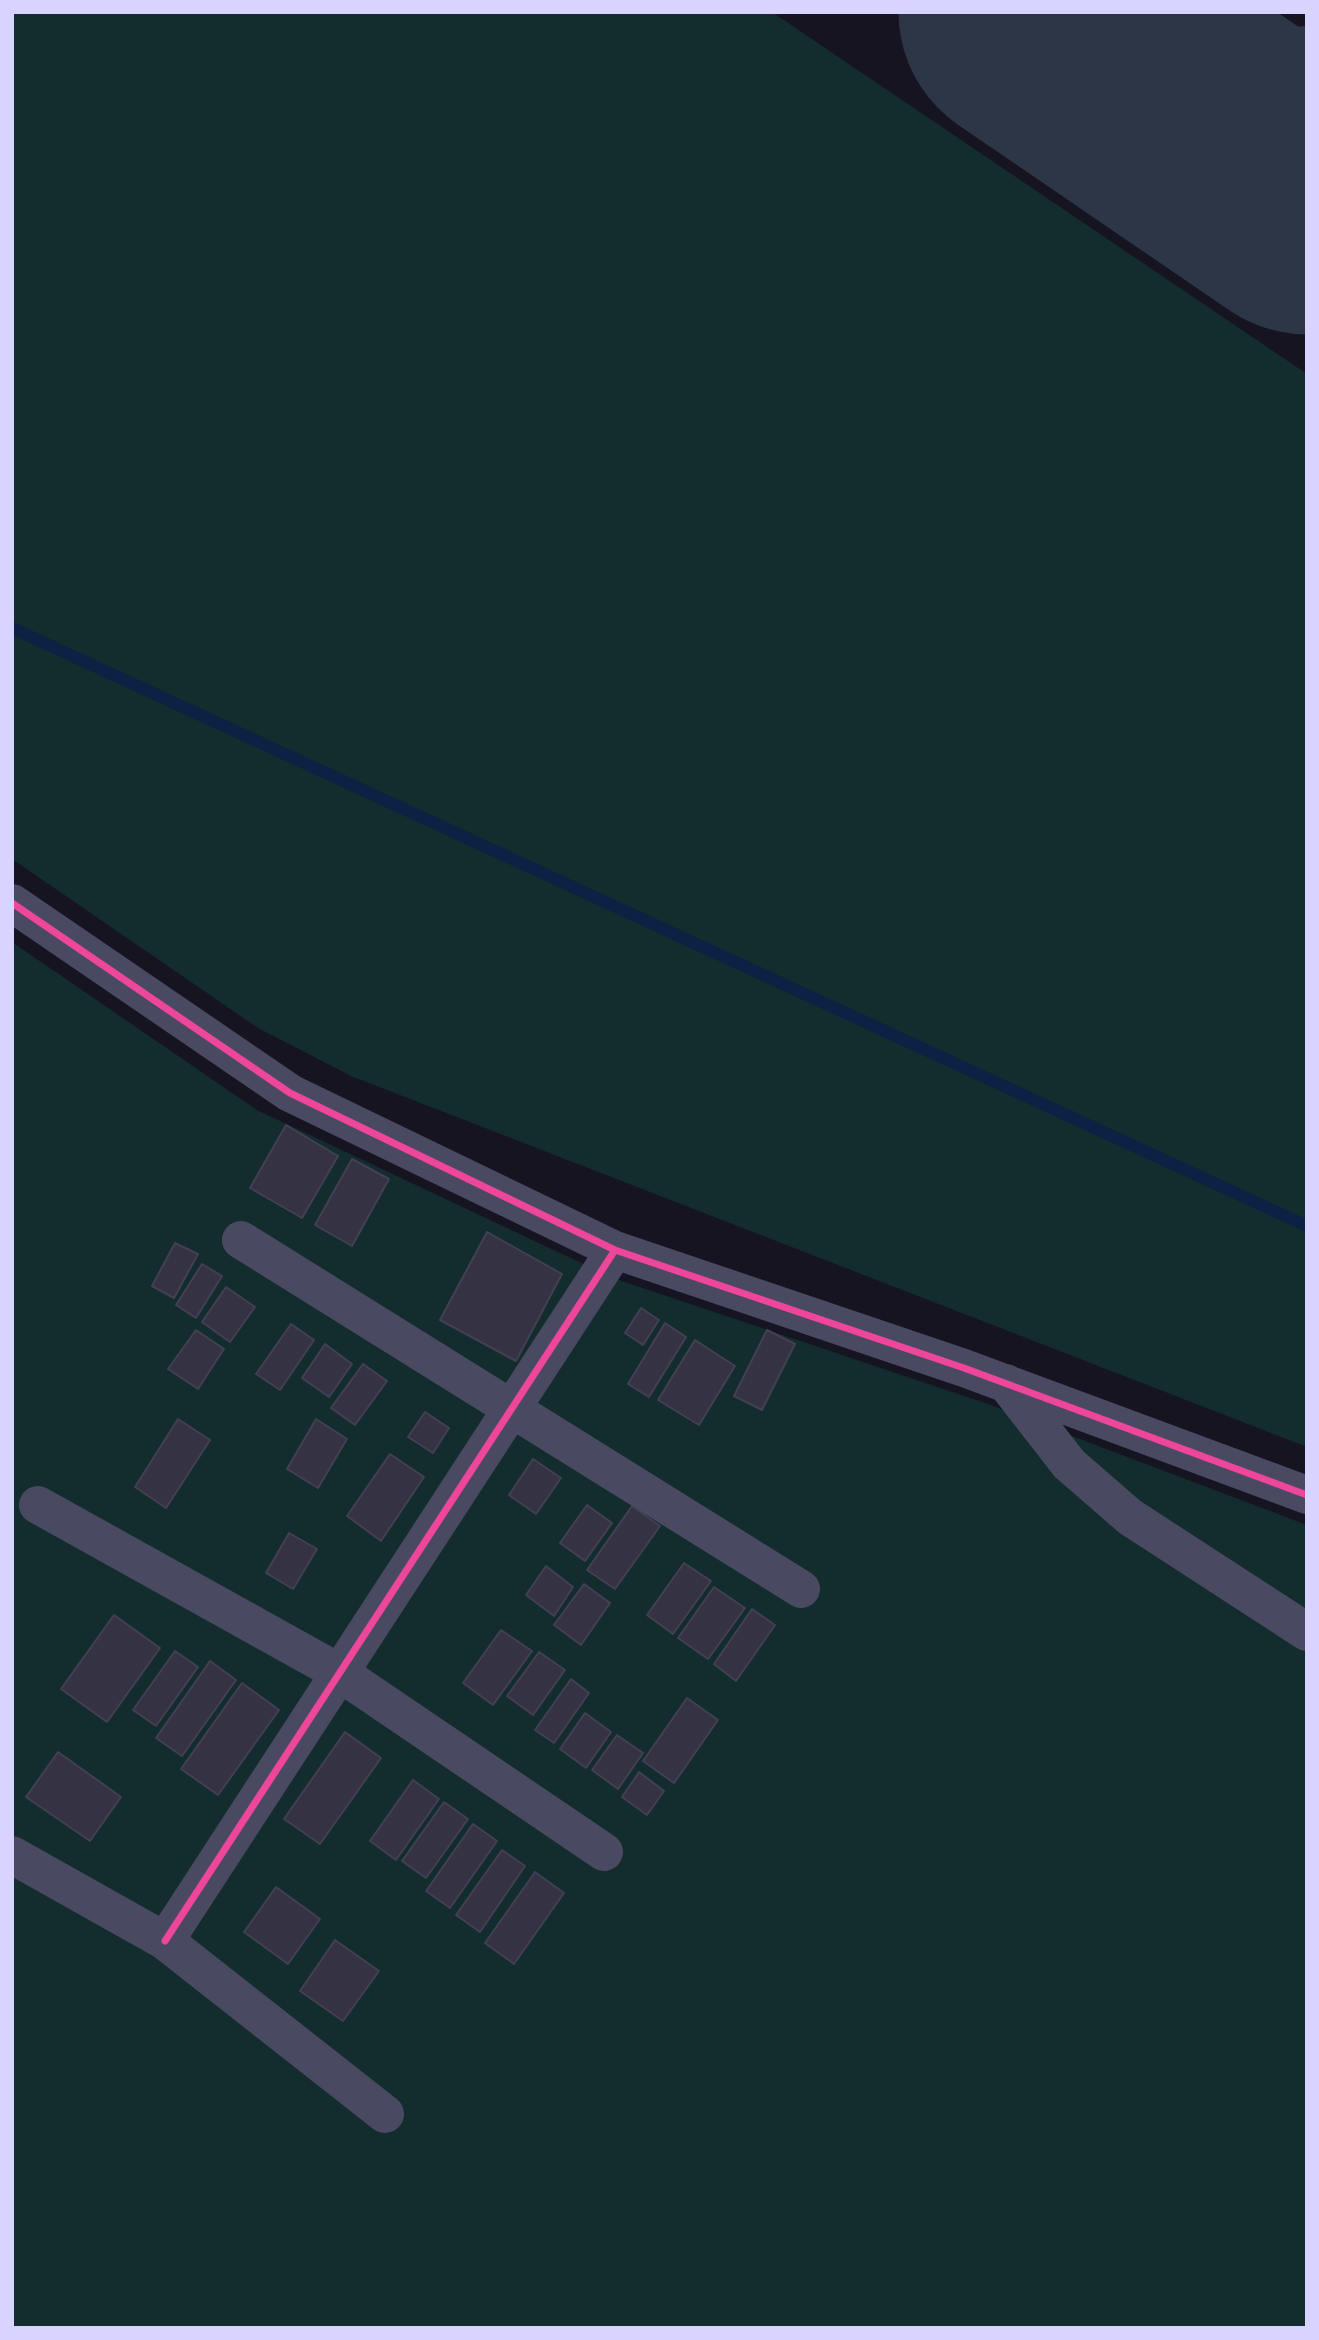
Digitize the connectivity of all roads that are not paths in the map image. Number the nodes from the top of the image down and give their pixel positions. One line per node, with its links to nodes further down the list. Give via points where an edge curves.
1 (12, 903): 3 (street, via 290,1093)
2 (241, 1240): 5 (street)
3 (615, 1250): 4 (street); 5 (street)
4 (1006, 1383): 6 (street); 9 (street, via 1069,1464 1130,1517)
5 (511, 1409): 8 (street); 10 (street)
6 (1307, 1495)
7 (38, 1505): 10 (street)
8 (801, 1589)
9 (1307, 1632)
10 (340, 1673): 11 (street); 13 (street)
11 (604, 1852)
12 (12, 1855): 13 (street)
13 (165, 1941): 14 (street)
14 (384, 2114)

